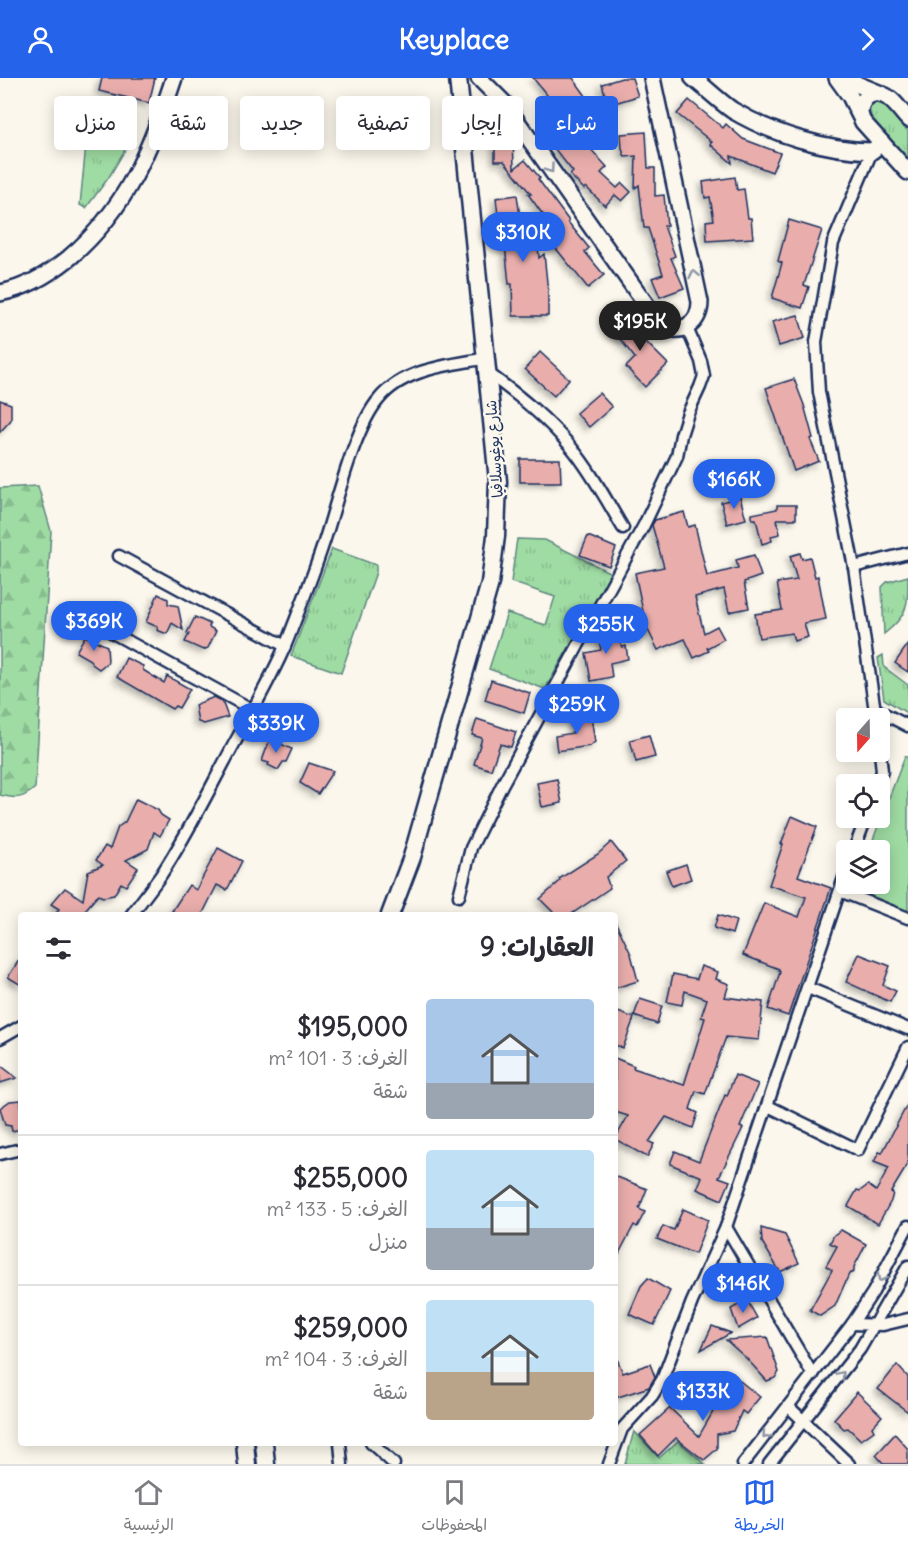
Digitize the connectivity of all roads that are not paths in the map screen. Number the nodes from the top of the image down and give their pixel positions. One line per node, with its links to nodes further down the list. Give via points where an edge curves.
1 (174, 78): 13 (main road, via 142,165 115,210 88,242 53,271)
2 (458, 78): 15 (main road, شارع يوغوسلافيا)
3 (479, 78): 14 (main road, one-way to 14, via 504,104 659,324 672,330)
4 (652, 78): 14 (main road, one-way to 4, via 698,317 700,302)
5 (693, 78): 11 (main road, via 733,110 780,132 854,151)
6 (837, 78): 9 (main road)
7 (842, 78): 8 (main road)
8 (881, 94): 9 (main road, via 862,101); 10 (main road)
9 (860, 117): 11 (main road)
10 (908, 119)
11 (877, 147): 12 (main road); 19 (street, via 833,243 816,342 819,392)
12 (908, 172)
13 (0, 293)
14 (687, 327): 28 (street, via 704,375 688,413 677,456 644,525 497,795 471,848)
15 (488, 365): 16 (street, via 571,447); 21 (street, via 427,369 390,388 376,403 354,450); 30 (main road, شارع يوغوسلافيا, via 498,481 490,583 412,857)
16 (623, 528)
17 (908, 553): 19 (street)
18 (119, 556): 21 (street)
19 (854, 567): 22 (street)
20 (82, 616): 23 (street)
21 (285, 646): 23 (street)
22 (875, 708)
23 (254, 710): 29 (street, via 162,874)
24 (890, 719): 25 (street)
25 (908, 726)
26 (839, 894): 32 (street)
27 (848, 894): 31 (street)
28 (459, 896)
29 (133, 912)
30 (391, 912)
31 (908, 918)
32 (808, 988): 34 (street); 37 (street)
33 (18, 1028): 35 (street)
34 (908, 1029)
35 (0, 1038)
36 (908, 1047): 37 (street, via 858,1149)
37 (768, 1106): 41 (street)
38 (18, 1150): 39 (street)
39 (0, 1154)
40 (908, 1226): 44 (street, one-way to 44)
41 (726, 1227): 46 (street); 49 (street, via 662,1380 622,1429)
42 (908, 1266): 45 (street)
43 (908, 1319): 45 (street)
44 (852, 1324): 45 (street); 46 (street)
45 (874, 1326): 48 (street, one-way to 45, via 846,1368)
46 (813, 1376): 47 (street)
47 (789, 1407): 48 (street); 60 (street, one-way to 60)
48 (803, 1419): 61 (street); 62 (street)
49 (618, 1440)
50 (246, 1446): 55 (main road)
51 (264, 1446): 56 (main road)
52 (340, 1446): 57 (street)
53 (374, 1446): 58 (street)
54 (616, 1446): 59 (street)
55 (248, 1464)
56 (266, 1464)
57 (342, 1464)
58 (394, 1464)
59 (609, 1464)
60 (743, 1464)
61 (768, 1464)
62 (849, 1464)

